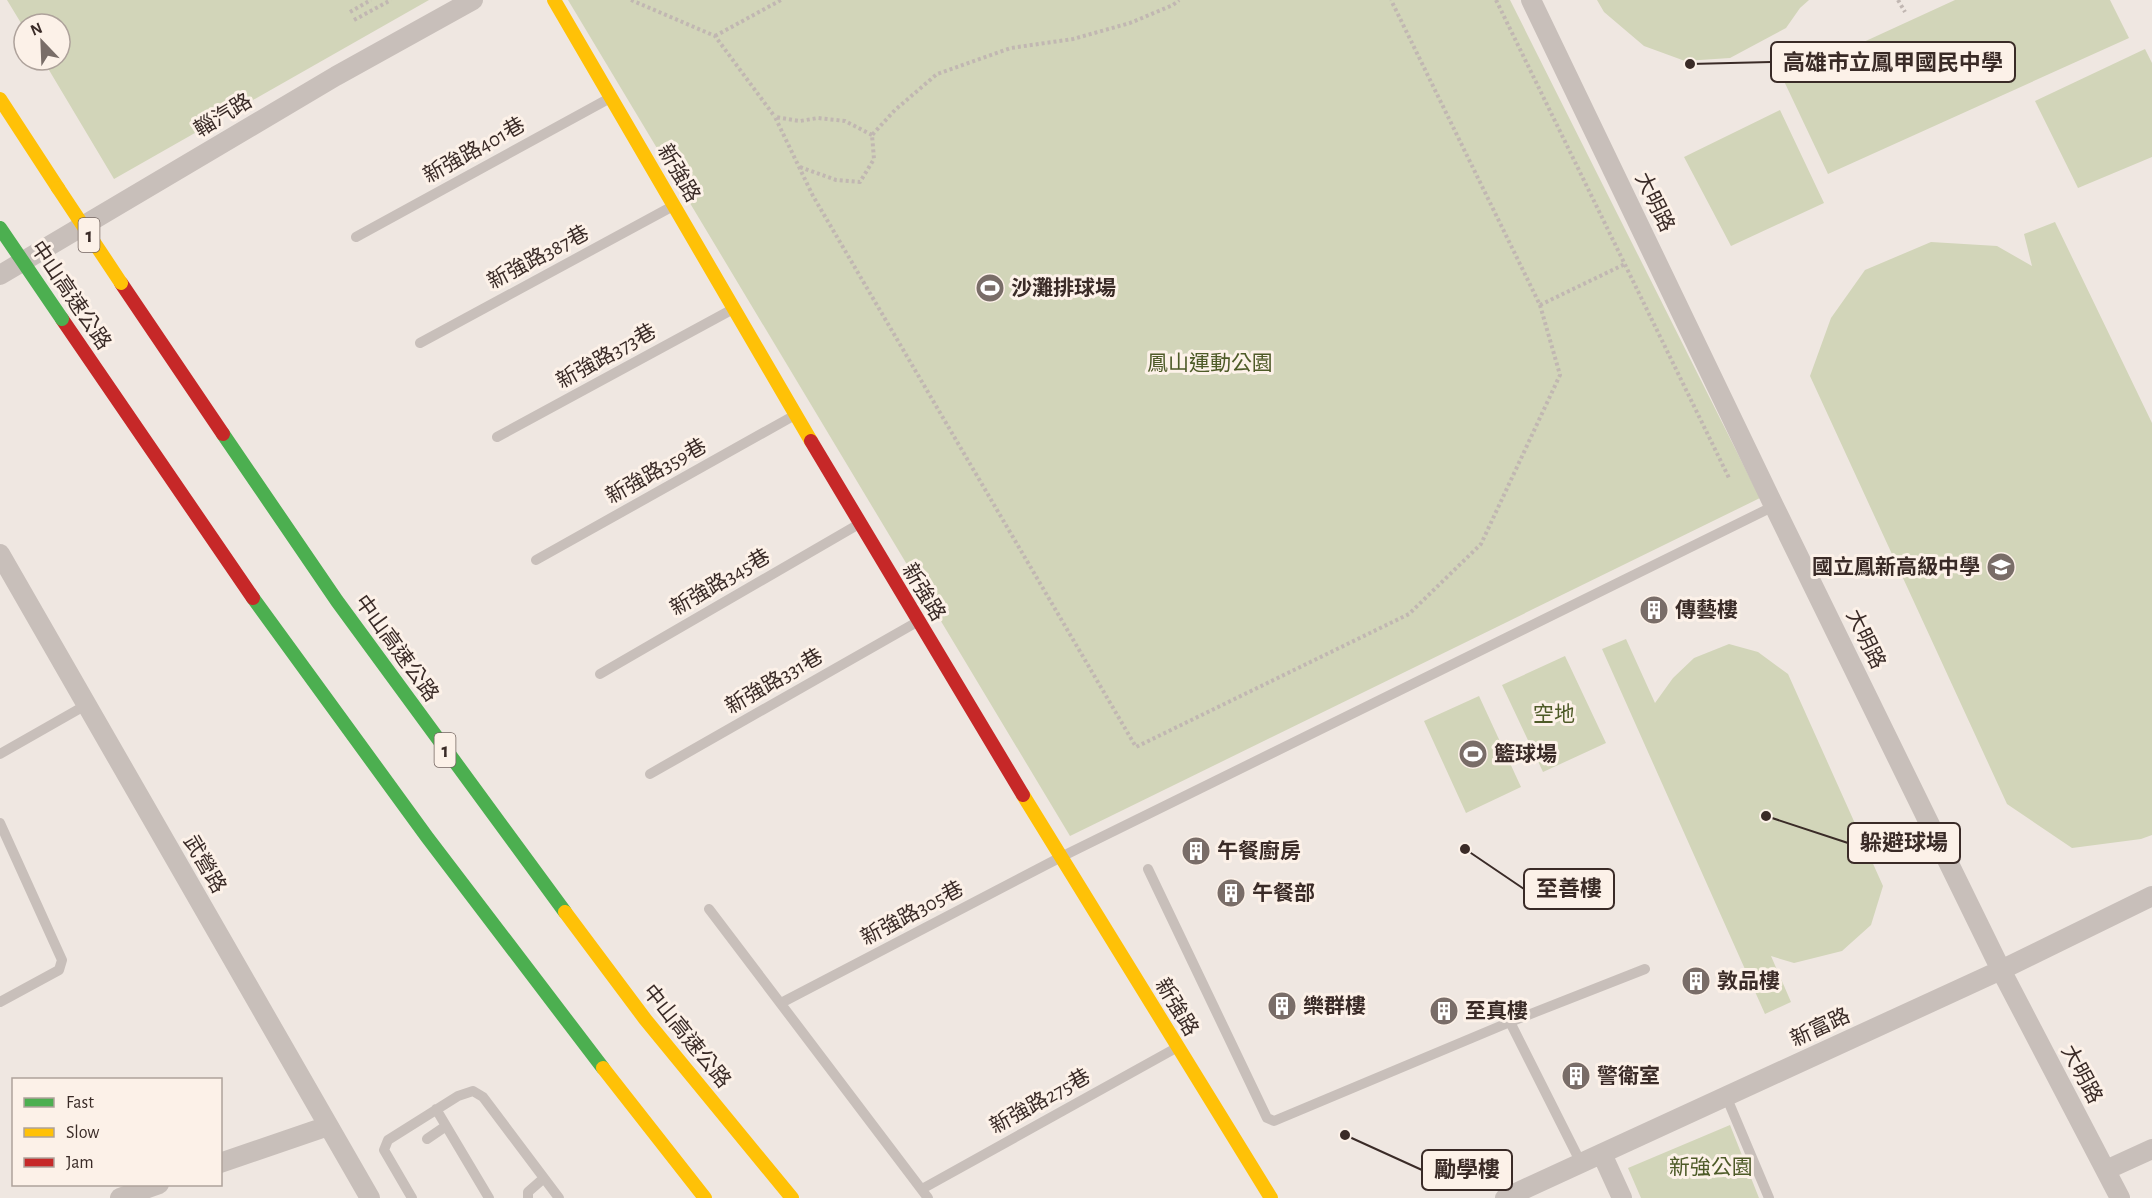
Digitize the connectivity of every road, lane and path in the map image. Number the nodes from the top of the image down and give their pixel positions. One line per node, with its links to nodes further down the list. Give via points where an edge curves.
1 (370, 0): 12 (path)
2 (391, 0): 14 (path)
3 (473, 0): 25 (street, 輜汽路, via 336,76)
4 (554, 0): 16 (main road, 新強路)
5 (631, 0): 15 (path)
6 (781, 0): 15 (path)
7 (1179, 0): 19 (path, via 1130,23 1073,39 1011,48 937,74)
8 (1391, 0): 26 (path)
9 (1496, 0): 24 (path)
10 (1531, 0): 32 (street, 大明路)
11 (1898, 0): 13 (path)
12 (350, 12)
13 (1905, 12)
14 (354, 20)
15 (715, 36): 18 (path)
16 (611, 98): 21 (main road, 新強路); 23 (lane, 新強路401巷)
17 (0, 99): 72 (main road, 中山高速公路 / 1, bridge, via 337,601 645,1019)
18 (775, 117): 19 (path, via 845,121); 20 (path)
19 (872, 135): 20 (path, via 874,159 860,182 836,180)
20 (798, 166): 26 (path, via 1136,747 1408,614 1481,543 1560,375)
21 (674, 206): 27 (main road, 新強路); 28 (lane, 新強路387巷)
22 (0, 228): 71 (main road, 中山高速公路, bridge, via 264,616 483,912)
23 (356, 237)
24 (1625, 264): 26 (path); 31 (path)
25 (0, 275)
26 (1540, 305)
27 (733, 309): 29 (main road, 新強路); 30 (lane, 新強路373巷)
28 (420, 343)
29 (795, 415): 33 (main road, 新強路); 35 (lane, 新強路359巷)
30 (497, 437)
31 (1730, 480)
32 (1774, 506): 42 (lane, 新強路305巷); 47 (street, 大明路)
33 (860, 524): 36 (main road, 新強路); 37 (lane, 新強路345巷)
34 (0, 554): 38 (street, 武營路)
35 (536, 560)
36 (917, 621): 40 (lane, 新強路331巷); 42 (main road, 新強路)
37 (600, 674)
38 (86, 705): 39 (lane); 54 (street, 武營路)
39 (0, 754)
40 (650, 774)
41 (0, 823): 48 (lane, via 62,960 59,970)
42 (1061, 857): 49 (lane, 新強路305巷); 51 (main road, 新強路)
43 (1148, 869): 50 (lane, via 1267,1118 1274,1121)
44 (2152, 896): 47 (street, 新富路)
45 (709, 909): 49 (lane)
46 (1645, 969): 50 (lane)
47 (2001, 970): 52 (street, 新富路); 61 (street, 大明路)
48 (0, 1002)
49 (782, 1003): 64 (lane)
50 (1510, 1022): 60 (lane)
51 (1177, 1048): 64 (lane, 新強路275巷); 73 (main road, 新強路)
52 (1726, 1096): 58 (street, 新富路); 76 (lane)
53 (436, 1109): 55 (lane); 62 (lane, via 458,1095 473,1091 483,1096); 68 (lane, via 388,1140 384,1150)
54 (328, 1126): 59 (street); 67 (street, 武營路)
55 (446, 1126): 56 (lane); 65 (lane)
56 (427, 1139)
57 (2152, 1149): 61 (street)
58 (1602, 1154): 60 (street, 新富路); 75 (street)
59 (222, 1162)
60 (1581, 1163): 74 (street, 新富路)
61 (2106, 1170): 77 (street, 大明路)
62 (544, 1178): 69 (lane, via 528,1192); 70 (lane)
63 (156, 1186): 66 (street)
64 (925, 1194)
65 (484, 1196)
66 (120, 1198)
67 (370, 1198)
68 (412, 1198)
69 (528, 1198)
70 (559, 1198)
71 (705, 1198)
72 (792, 1198)
73 (1271, 1198)
74 (1505, 1198)
75 (1622, 1198)
76 (1769, 1198)
77 (2120, 1198)

